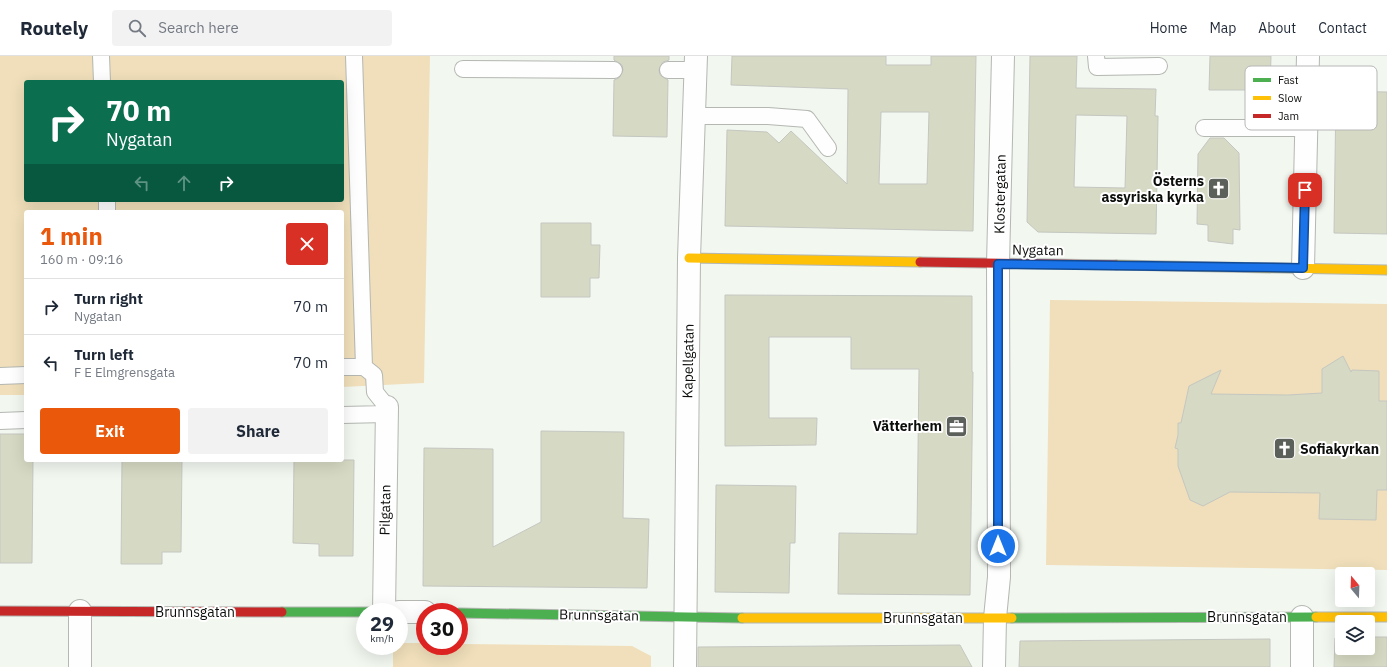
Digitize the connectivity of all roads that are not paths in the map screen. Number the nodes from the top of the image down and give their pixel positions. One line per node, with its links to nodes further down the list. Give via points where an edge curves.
1 (101, 56): 12 (lane)
2 (354, 56): 22 (lane)
3 (1003, 56): 19 (street, Klostergatan)
4 (1096, 56): 7 (lane, via 1096,67)
5 (1308, 56): 8 (street)
6 (696, 63): 11 (lane); 13 (street, Kapellgatan)
7 (1159, 66)
8 (1308, 66)
9 (463, 69): 10 (lane)
10 (614, 70)
11 (668, 70)
12 (102, 80)
13 (694, 116): 17 (lane, via 806,118); 18 (street, Kapellgatan)
14 (1204, 128): 15 (lane)
15 (1245, 128)
16 (1306, 130): 20 (street)
17 (828, 148)
18 (689, 258): 19 (street, Nygatan); 35 (street, Kapellgatan)
19 (998, 264): 20 (street, Nygatan); 38 (street, Klostergatan, via 998,577)
20 (1303, 268): 21 (street, Nygatan)
21 (1387, 270)
22 (364, 367): 23 (lane); 26 (lane, via 374,375 375,392)
23 (344, 368)
24 (24, 375): 25 (lane)
25 (0, 376)
26 (386, 411): 27 (lane); 30 (street, Pilgatan)
27 (344, 415)
28 (24, 420): 29 (lane)
29 (0, 421)
30 (384, 603)
31 (0, 611): 32 (street, Brunnsgatan)
32 (80, 611): 33 (street, Brunnsgatan); 39 (street)
33 (356, 612)
34 (468, 613): 35 (street, Brunnsgatan)
35 (686, 616): 38 (street, Brunnsgatan); 40 (street, Kapellgatan)
36 (1302, 617): 37 (street, Brunnsgatan); 38 (street, Brunnsgatan); 42 (street)
37 (1387, 617)
38 (995, 618): 41 (street, Klostergatan)
39 (80, 667)
40 (685, 667)
41 (994, 667)
42 (1302, 667)

